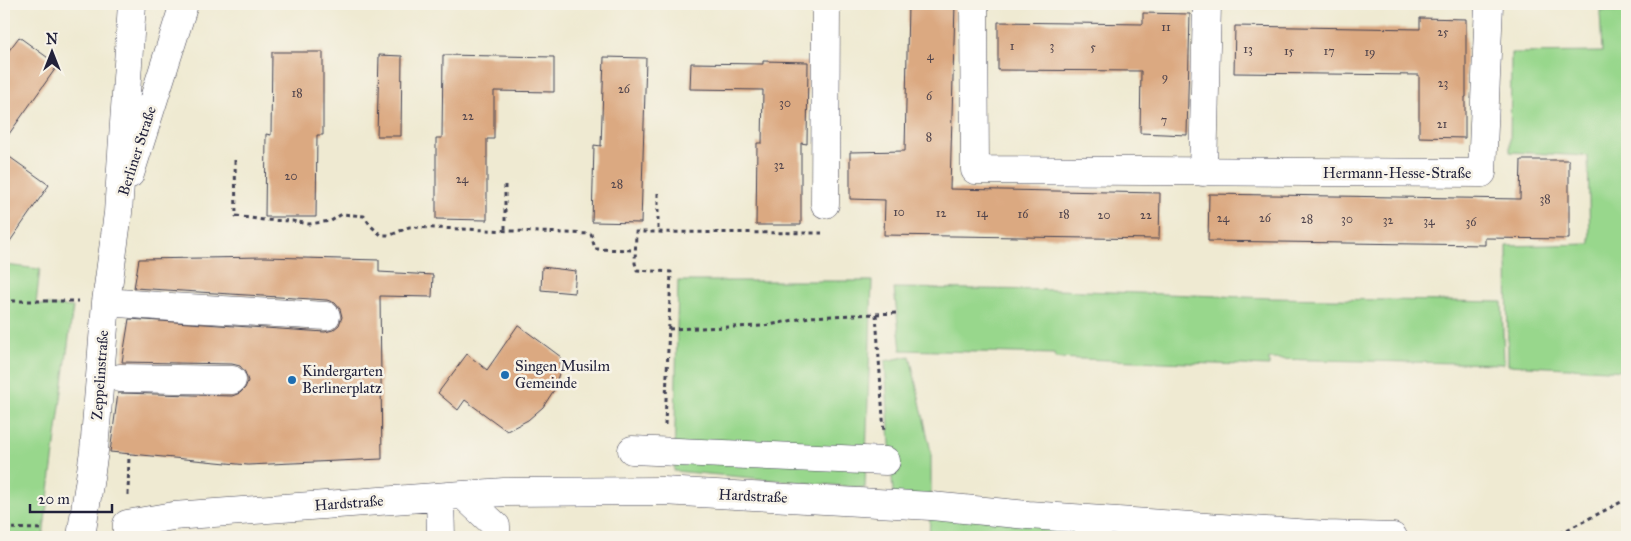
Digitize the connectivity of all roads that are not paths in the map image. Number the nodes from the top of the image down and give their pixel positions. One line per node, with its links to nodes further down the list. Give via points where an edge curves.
1 (132, 4): 9 (street, Berliner Straße)
2 (184, 4): 9 (street, Berliner Straße)
3 (826, 4): 8 (street)
4 (974, 4): 7 (street, Hermann-Hesse-Straße, via 975,170)
5 (1207, 4): 7 (street)
6 (1489, 4): 7 (street, Hermann-Hesse-Straße, via 1482,173)
7 (1203, 172)
8 (824, 204)
9 (118, 213): 10 (street, Zeppelinstraße)
10 (106, 302): 11 (street); 19 (street, Zeppelinstraße, via 96,435)
11 (326, 316)
12 (120, 378): 13 (street)
13 (232, 380)
14 (632, 450): 15 (street)
15 (886, 461)
16 (451, 496): 17 (street, Hardstraße, via 173,516); 18 (street, Hardstraße, via 504,492 663,491 931,506); 20 (street); 21 (street, via 496,526)
17 (127, 530)
18 (1249, 534): 22 (street, Hardstraße)
19 (80, 537)
20 (441, 537)
21 (496, 537)
22 (1393, 537)

